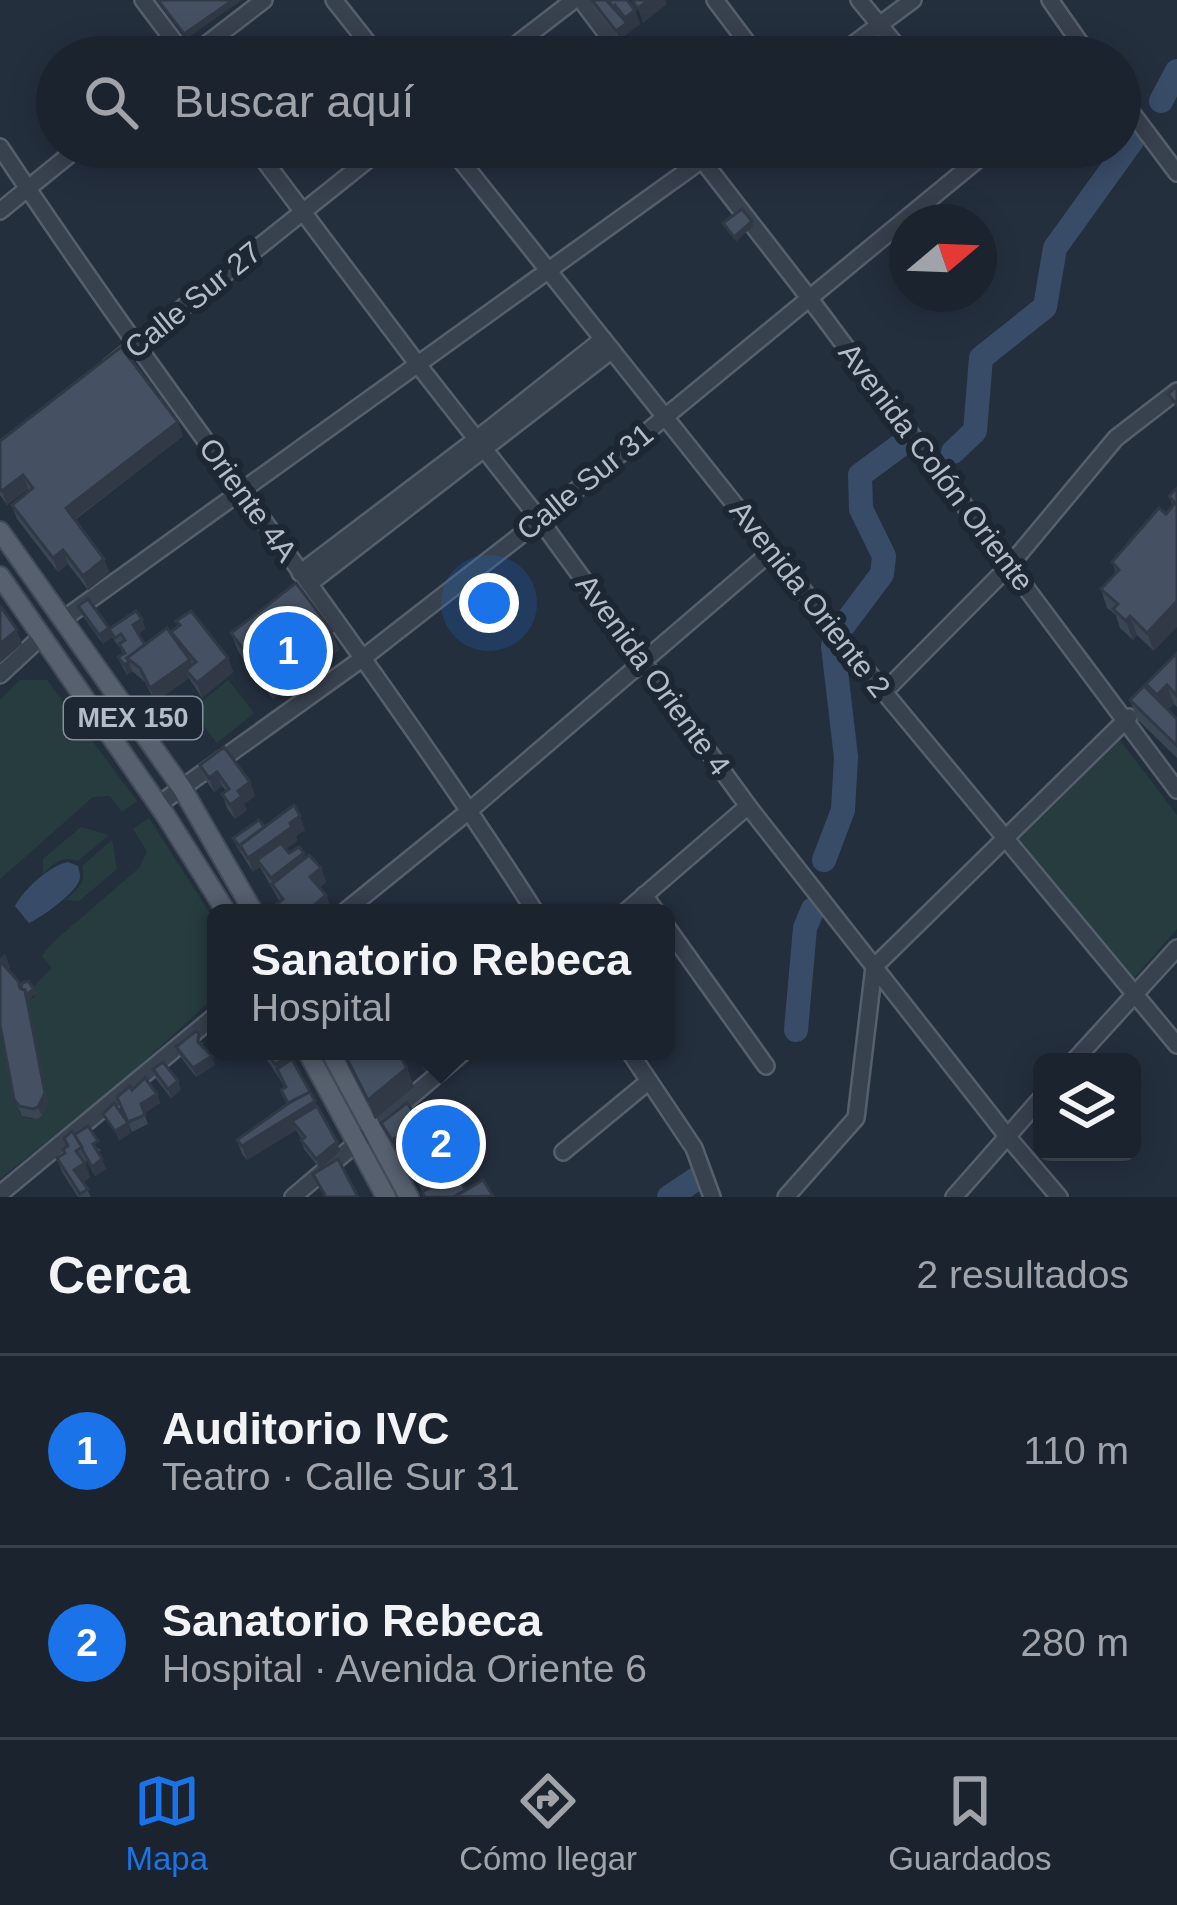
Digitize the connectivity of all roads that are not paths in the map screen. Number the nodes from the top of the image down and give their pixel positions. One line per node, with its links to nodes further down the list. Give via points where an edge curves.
1 (142, 0): 10 (street)
2 (264, 0): 11 (street)
3 (334, 0): 12 (street)
4 (578, 0): 13 (street); 14 (street)
5 (715, 0): 15 (street)
6 (859, 0): 9 (street)
7 (913, 0): 9 (street)
8 (1050, 0): 18 (street)
9 (879, 25): 16 (street); 17 (street)
10 (171, 36)
11 (216, 36)
12 (362, 36)
13 (529, 36)
14 (607, 36)
15 (742, 36)
16 (864, 36)
17 (888, 36)
18 (1075, 36)
19 (1141, 126): 28 (street)
20 (0, 147): 29 (street, Oriente 4A)
21 (53, 168): 29 (street)
22 (270, 168): 31 (street, Avenida Oriente 4)
23 (357, 168): 31 (street, Calle Sur 27)
24 (467, 168): 32 (street, Avenida Oriente 2)
25 (680, 168): 32 (street)
26 (709, 168): 33 (street, Avenida Colón Oriente)
27 (964, 168): 33 (street, Calle Sur 31)
28 (1177, 173)
29 (27, 189): 30 (street); 35 (street, Oriente 4A)
30 (0, 211)
31 (303, 211): 35 (street, Calle Sur 27); 36 (street, Avenida Oriente 4)
32 (549, 271): 34 (street, Avenida Oriente 2); 36 (street)
33 (810, 299): 39 (street, Calle Sur 31); 45 (street, Avenida Colón Oriente)
34 (608, 344): 39 (street, Avenida Oriente 2); 40 (street)
35 (138, 345): 37 (street, Calle Sur 27); 41 (street, Oriente 4A)
36 (418, 366): 40 (street, Avenida Oriente 4); 41 (street)
37 (103, 372)
38 (1177, 391): 45 (street, via 1116,438)
39 (665, 415): 42 (street, Calle Sur 31); 44 (street, Avenida Oriente 2)
40 (482, 443): 42 (street, Avenida Oriente 4); 47 (street)
41 (242, 492): 47 (street, Oriente 4A); 48 (street)
42 (540, 520): 50 (street, Calle Sur 31); 51 (street, Avenida Oriente 4)
43 (0, 531): 48 (main road, MEX 150)
44 (772, 551): 51 (street); 53 (street, Avenida Oriente 2)
45 (1010, 565): 53 (street); 55 (street, Avenida Colón Oriente)
46 (0, 576): 49 (main road, MEX 150)
47 (304, 579): 50 (street, Oriente 4A)
48 (62, 620): 49 (street, via 60,638); 57 (main road, MEX 150)
49 (42, 637): 52 (street); 59 (main road, MEX 150)
50 (363, 658): 57 (street, Calle Sur 31); 60 (street, Oriente 4A)
51 (644, 661): 58 (street, Avenida Oriente 4); 60 (street)
52 (0, 675)
53 (884, 692): 61 (street, Avenida Oriente 2)
54 (1137, 708): 55 (street)
55 (1124, 721): 56 (street, Avenida Colón Oriente); 61 (street)
56 (1177, 790)
57 (186, 794): 59 (main road, via 182,811); 64 (main road, MEX 150)
58 (748, 806): 62 (street); 71 (street, Avenida Oriente 4)
59 (162, 810): 63 (main road, MEX 150)
60 (470, 810): 65 (street); 66 (street, Oriente 4A)
61 (1004, 839): 71 (street); 72 (street, Avenida Oriente 2)
62 (644, 896): 67 (street); 68 (street)
63 (221, 904)
64 (249, 904)
65 (354, 904)
66 (530, 904)
67 (635, 904)
68 (650, 904)
69 (675, 939): 80 (street)
70 (1177, 948): 72 (street)
71 (874, 967): 83 (street, Avenida Oriente 4); 91 (street, via 856,1118)
72 (1133, 993): 74 (street, Avenida Oriente 2); 75 (street)
73 (207, 1023): 86 (street)
74 (1177, 1046)
75 (1081, 1053)
76 (313, 1060): 84 (main road)
77 (334, 1060): 84 (main road)
78 (455, 1060): 84 (street)
79 (634, 1060): 81 (street)
80 (766, 1066)
81 (649, 1081): 85 (street); 90 (street, via 694,1148)
82 (1033, 1107): 83 (street)
83 (1007, 1136): 92 (street); 93 (street, Avenida Oriente 4)
84 (365, 1138): 87 (street); 88 (main road); 89 (main road)
85 (563, 1152)
86 (0, 1194)
87 (293, 1197)
88 (386, 1197)
89 (410, 1197)
90 (712, 1197)
91 (786, 1197)
92 (954, 1197)
93 (1059, 1197)

